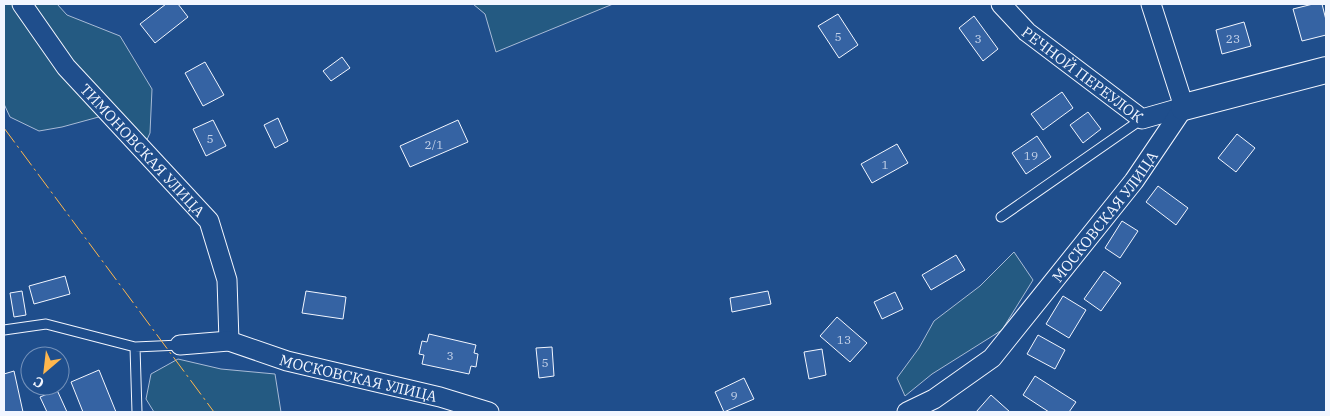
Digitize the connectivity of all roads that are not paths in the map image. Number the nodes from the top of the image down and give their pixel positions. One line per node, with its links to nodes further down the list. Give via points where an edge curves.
1 (22, 4): 9 (street, ТИМОНОВСКАЯ УЛИЦА, via 66,67 209,221 227,280)
2 (1002, 4): 6 (street, РЕЧНОЙ ПЕРЕУЛОК, via 1027,32)
3 (1151, 4): 5 (street)
4 (1326, 70): 5 (street)
5 (1184, 107): 6 (street, РЕЧНОЙ ПЕРЕУЛОК); 14 (street, МОСКОВСКАЯ УЛИЦА, via 1134,181 992,358 934,398)
6 (1142, 119): 7 (lane)
7 (1001, 217)
8 (4, 330): 11 (lane, via 46,324)
9 (229, 341): 10 (street); 13 (street, МОСКОВСКАЯ УЛИЦА, via 287,361 440,397)
10 (180, 345): 11 (lane)
11 (135, 347): 12 (lane)
12 (138, 412)
13 (489, 412)
14 (907, 412)

